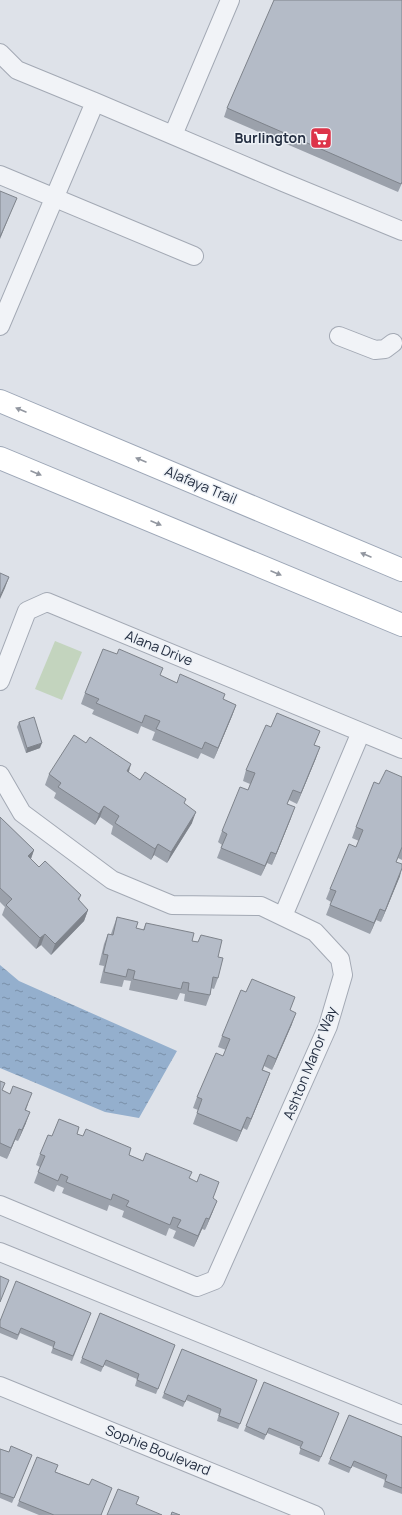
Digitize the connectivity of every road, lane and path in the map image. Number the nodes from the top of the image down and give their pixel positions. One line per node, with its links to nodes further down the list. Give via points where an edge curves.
1 (230, 0): 4 (street)
2 (0, 54): 3 (street, via 17,70)
3 (95, 102): 4 (street); 6 (street)
4 (173, 135): 7 (street)
5 (0, 176): 6 (street)
6 (54, 198): 8 (street); 9 (street)
7 (402, 231)
8 (194, 256)
9 (0, 326)
10 (339, 336): 11 (street, via 375,350 385,349)
11 (393, 343)
12 (0, 401): 14 (main road, Alafaya Trail, one-way to 12)
13 (0, 458): 15 (main road, one-way to 15)
14 (402, 570)
15 (402, 625)
16 (0, 681): 17 (street, Alana Drive, via 27,611 47,602)
17 (361, 732): 18 (street, Alana Drive); 20 (street)
18 (402, 749)
19 (0, 775): 20 (street, Ashton Manor Way, via 22,814 112,880 172,905 261,906)
20 (283, 916): 21 (street, Ashton Manor Way, via 315,932 340,959 343,975 328,1026 215,1280 197,1287)
21 (0, 1205)
22 (0, 1252): 24 (street)
23 (0, 1386): 25 (street, Sophie Boulevard)
24 (402, 1415)
25 (315, 1515)

